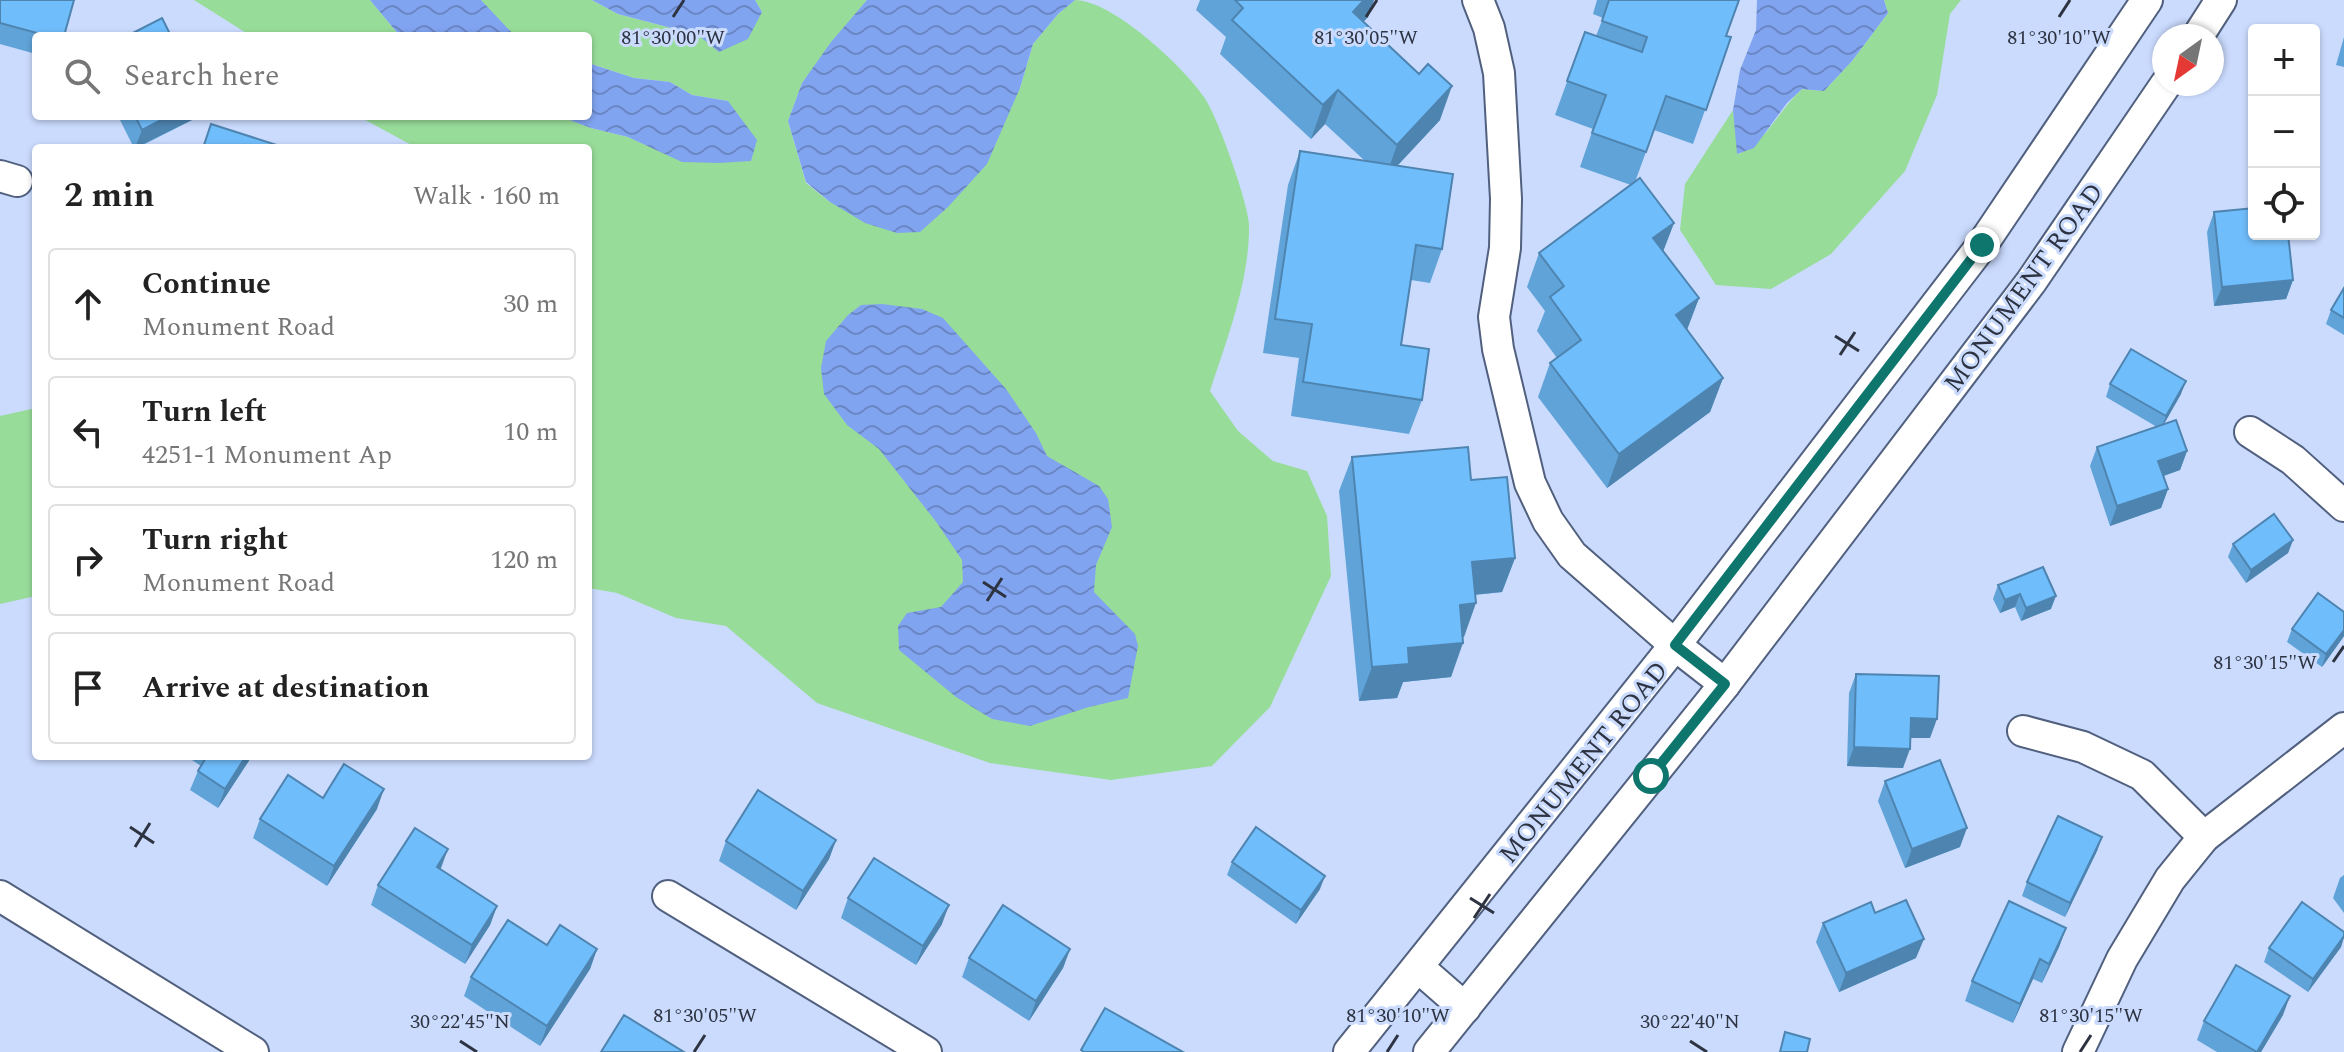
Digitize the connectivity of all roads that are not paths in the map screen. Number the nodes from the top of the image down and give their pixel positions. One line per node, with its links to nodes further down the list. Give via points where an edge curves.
1 (1478, 0): 8 (street, via 1499,73 1503,152 1505,248 1494,317 1530,483 1572,555)
2 (2147, 0): 8 (street, MONUMENT ROAD, via 1982,245)
3 (2221, 0): 4 (street)
4 (2206, 24)
5 (2158, 96): 9 (street, MONUMENT ROAD, via 2031,282)
6 (2250, 432): 7 (street, via 2293,460)
7 (2344, 506)
8 (1675, 645): 9 (street); 15 (street, MONUMENT ROAD)
9 (1725, 684): 16 (street, MONUMENT ROAD)
10 (2344, 728): 12 (street)
11 (2023, 731): 12 (street, via 2083,747 2142,775)
12 (2204, 837): 21 (street, via 2170,879 2122,959)
13 (0, 896): 17 (street)
14 (668, 896): 18 (street)
15 (1418, 967): 16 (street); 19 (street, MONUMENT ROAD)
16 (1465, 1008): 20 (street, MONUMENT ROAD)
17 (253, 1052)
18 (926, 1052)
19 (1349, 1052)
20 (1429, 1052)
21 (2078, 1052)

